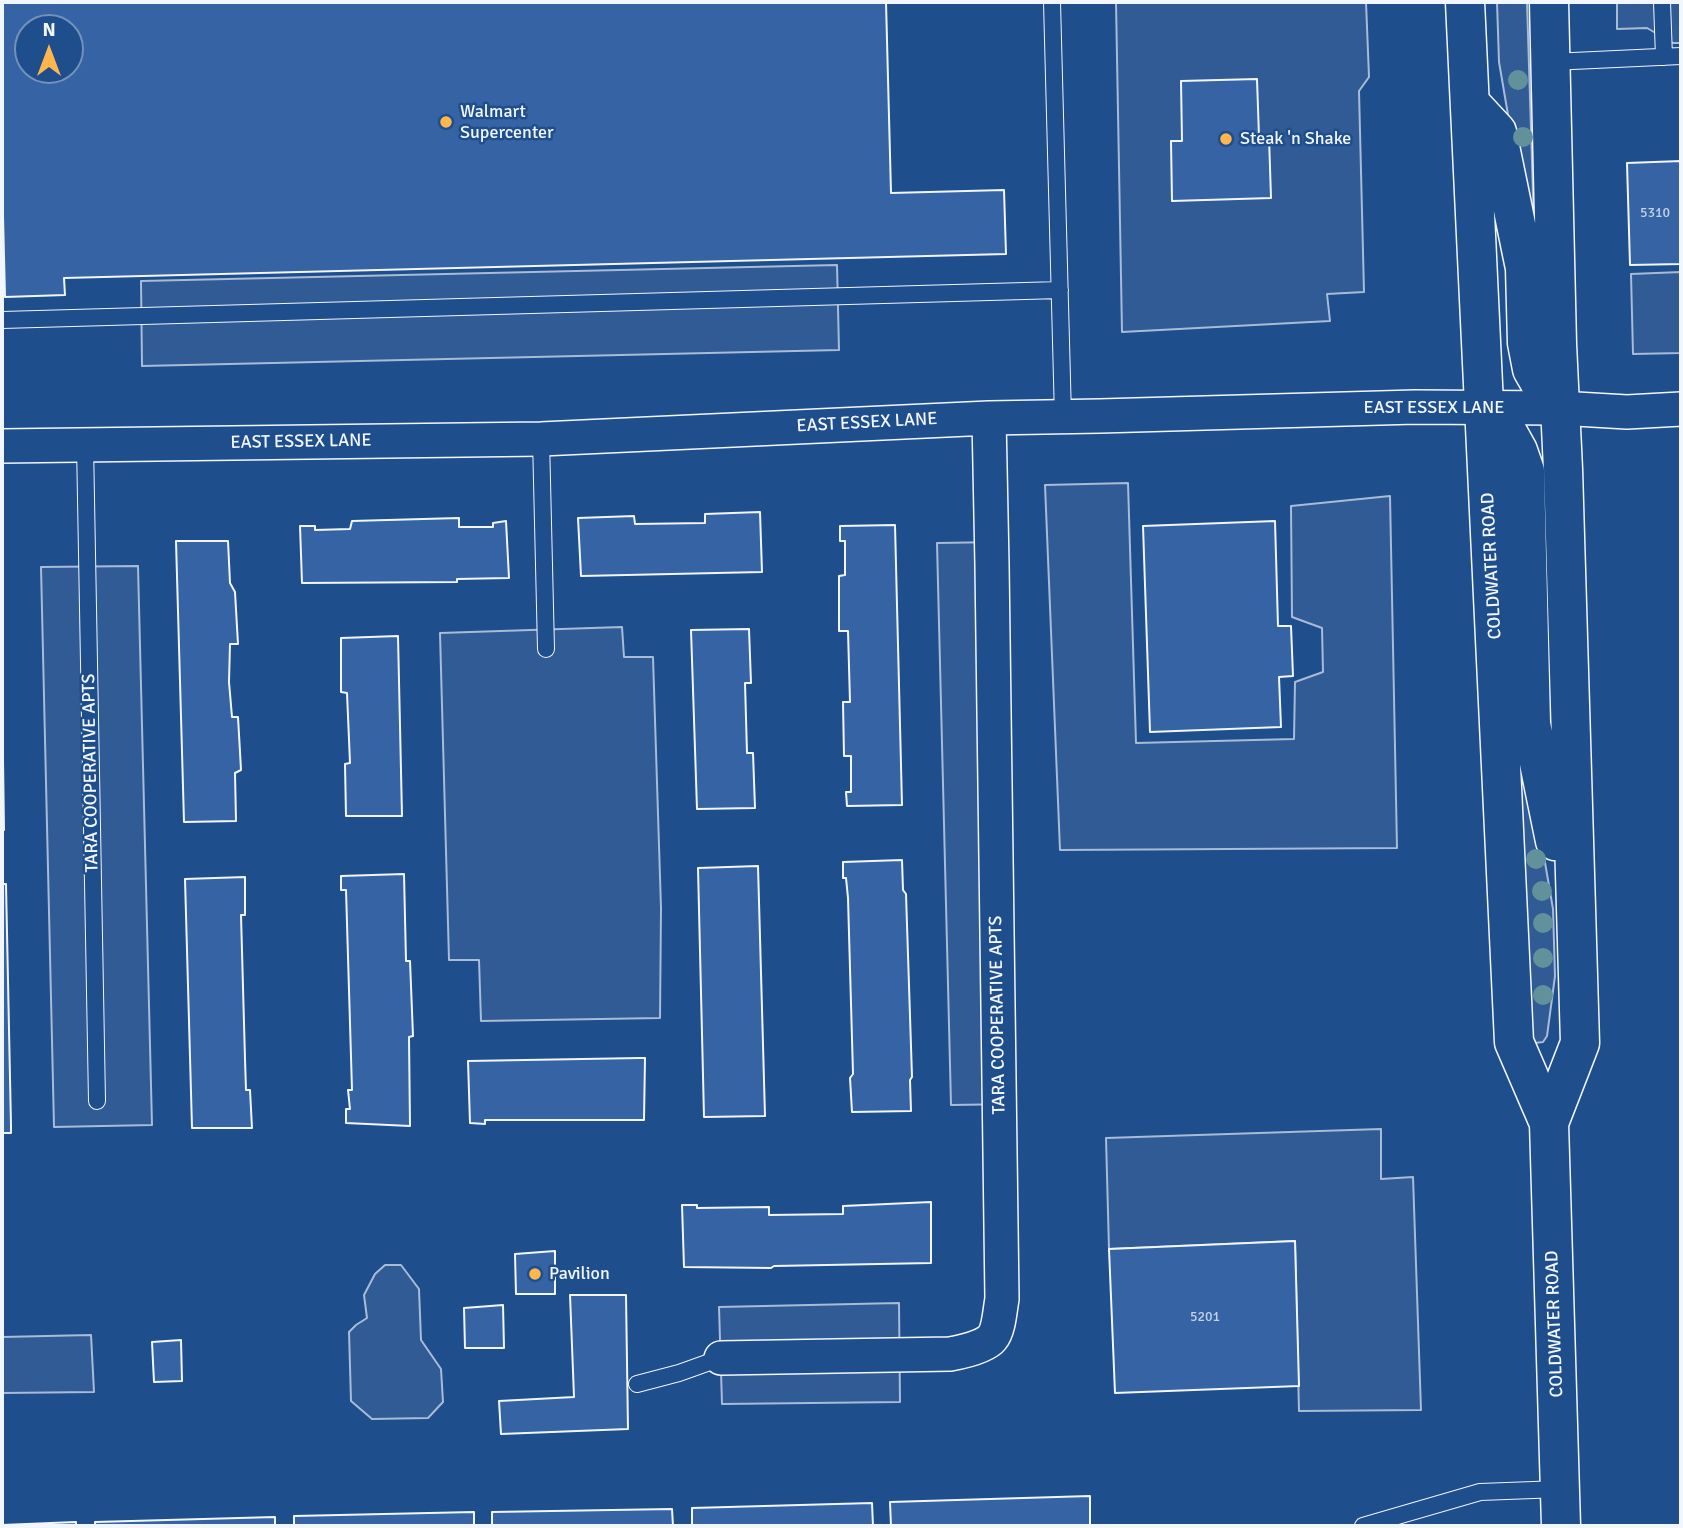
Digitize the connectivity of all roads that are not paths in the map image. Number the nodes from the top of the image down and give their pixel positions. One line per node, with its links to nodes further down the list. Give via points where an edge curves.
1 (1052, 2): 9 (lane)
2 (1465, 2): 8 (main road, COLDWATER ROAD)
3 (1549, 2): 7 (main road, COLDWATER ROAD)
4 (1662, 2): 6 (lane)
5 (1681, 56): 6 (lane)
6 (1664, 57): 7 (lane)
7 (1551, 62): 12 (main road, COLDWATER ROAD)
8 (1470, 103): 11 (main road, COLDWATER ROAD); 12 (main road, via 1497,132 1525,268 1532,369)
9 (1060, 290): 10 (lane); 14 (lane)
10 (2, 320)
11 (1485, 407): 12 (street, EAST ESSEX LANE); 14 (street, EAST ESSEX LANE); 20 (main road, via 1503,424 1525,471 1531,724 1558,855); 22 (main road, COLDWATER ROAD, via 1514,1042)
12 (1559, 408): 13 (street, EAST ESSEX LANE); 20 (main road, COLDWATER ROAD)
13 (1681, 410)
14 (1063, 417): 15 (street, EAST ESSEX LANE)
15 (989, 418): 16 (street, EAST ESSEX LANE); 23 (street, TARA COOPERATIVE APTS, via 999,1320 992,1338 950,1354)
16 (541, 439): 17 (street, EAST ESSEX LANE); 19 (lane)
17 (69, 444): 18 (street, EAST ESSEX LANE); 21 (lane, TARA COOPERATIVE APTS)
18 (2, 446)
19 (546, 649)
20 (1574, 878): 22 (main road, COLDWATER ROAD, via 1580,1043)
21 (97, 1101)
22 (1549, 1123): 25 (main road, COLDWATER ROAD)
23 (722, 1358): 24 (lane)
24 (637, 1384)
25 (1560, 1508): 26 (lane, via 1480,1492)
26 (1363, 1526)

